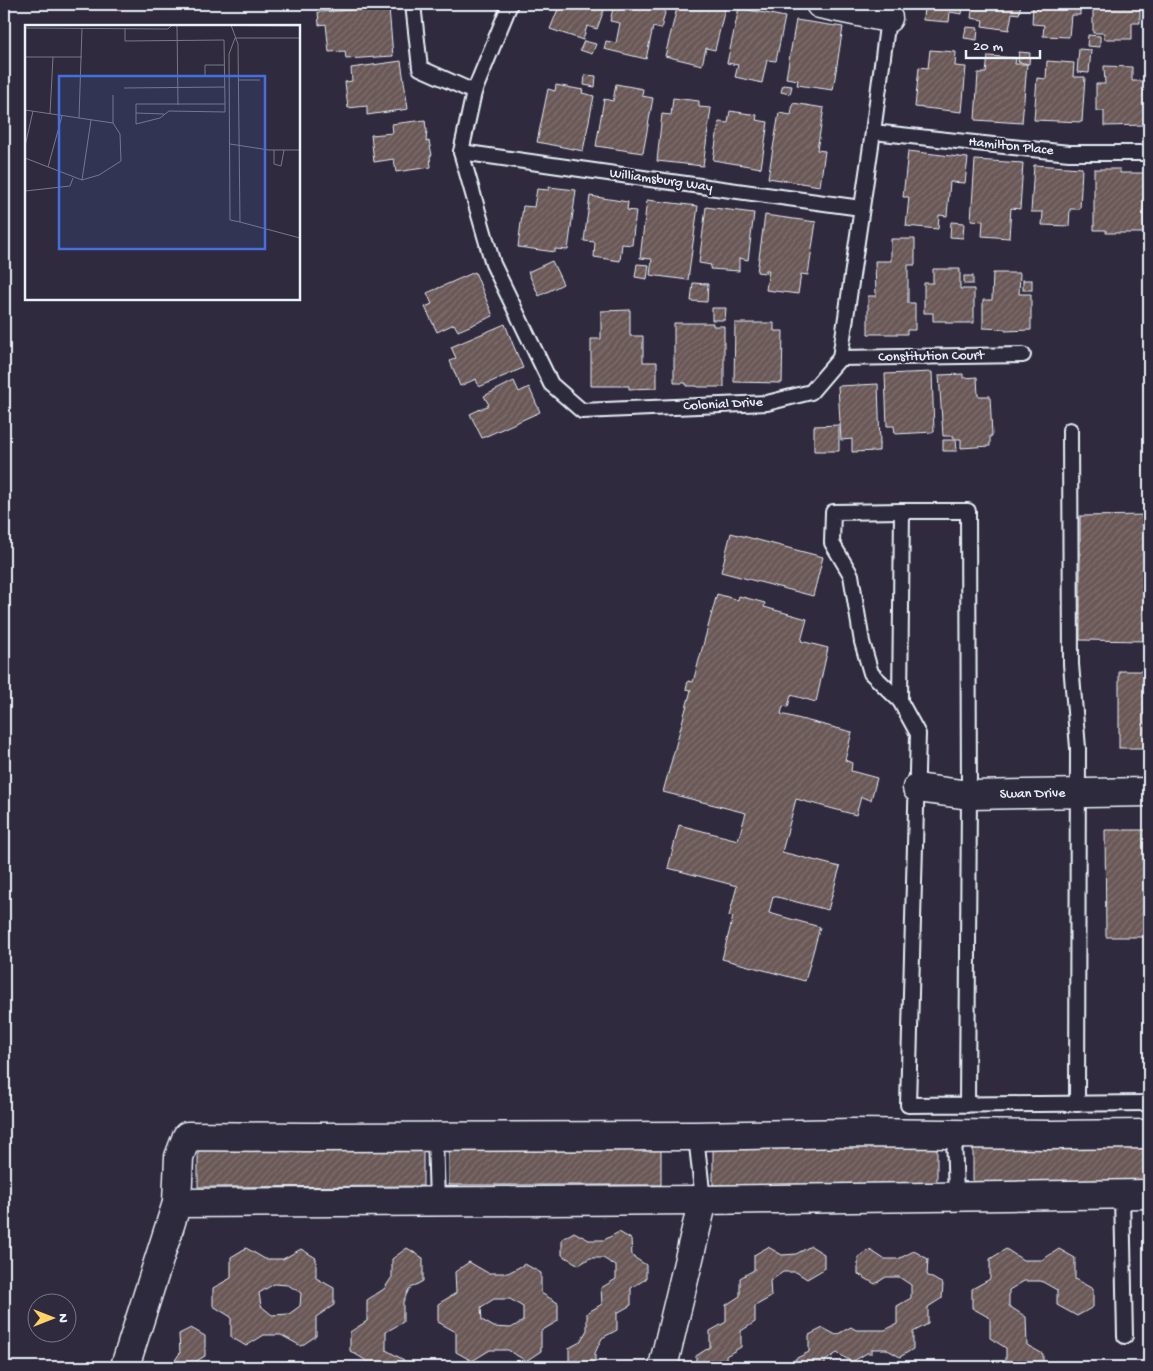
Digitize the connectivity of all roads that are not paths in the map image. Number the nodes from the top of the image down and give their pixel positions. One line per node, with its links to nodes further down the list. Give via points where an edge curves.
1 (413, 4): 5 (lane, via 420,68)
2 (510, 4): 5 (lane)
3 (820, 4): 4 (street)
4 (889, 11): 6 (lane)
5 (474, 92): 7 (lane)
6 (873, 132): 8 (lane, Hamilton Place, via 1069,153); 9 (lane)
7 (461, 152): 9 (lane, Williamsburg Way); 11 (lane, Colonial Drive, via 493,264 551,384 582,410 767,403 811,392)
8 (1149, 153)
9 (861, 208): 11 (lane)
10 (1023, 355): 11 (lane, Constitution Court)
11 (840, 358)
12 (1070, 430): 17 (lane, via 1071,664)
13 (902, 511): 14 (lane); 14 (lane, via 833,512 832,543 851,575 862,642 871,673); 18 (lane, via 968,511)
14 (900, 701): 15 (lane, via 918,734)
15 (917, 788): 18 (street, Swan Drive); 21 (lane, via 908,1105)
16 (1149, 792): 17 (street, Swan Drive)
17 (1078, 793): 18 (street, Swan Drive); 20 (lane)
18 (969, 796): 21 (lane)
19 (1149, 1103): 20 (lane)
20 (1077, 1104): 21 (lane)
21 (967, 1105)
22 (954, 1134): 23 (street); 24 (street); 28 (lane)
23 (1149, 1134)
24 (696, 1136): 25 (street); 29 (lane)
25 (435, 1137): 30 (lane); 31 (street, via 187,1136 179,1157)
26 (1122, 1194): 27 (street); 28 (street); 32 (lane)
27 (1149, 1194)
28 (956, 1197): 29 (street)
29 (703, 1200): 30 (street); 34 (street)
30 (437, 1201): 31 (street)
31 (177, 1203): 33 (street)
32 (1125, 1336)
33 (126, 1367)
34 (663, 1367)

